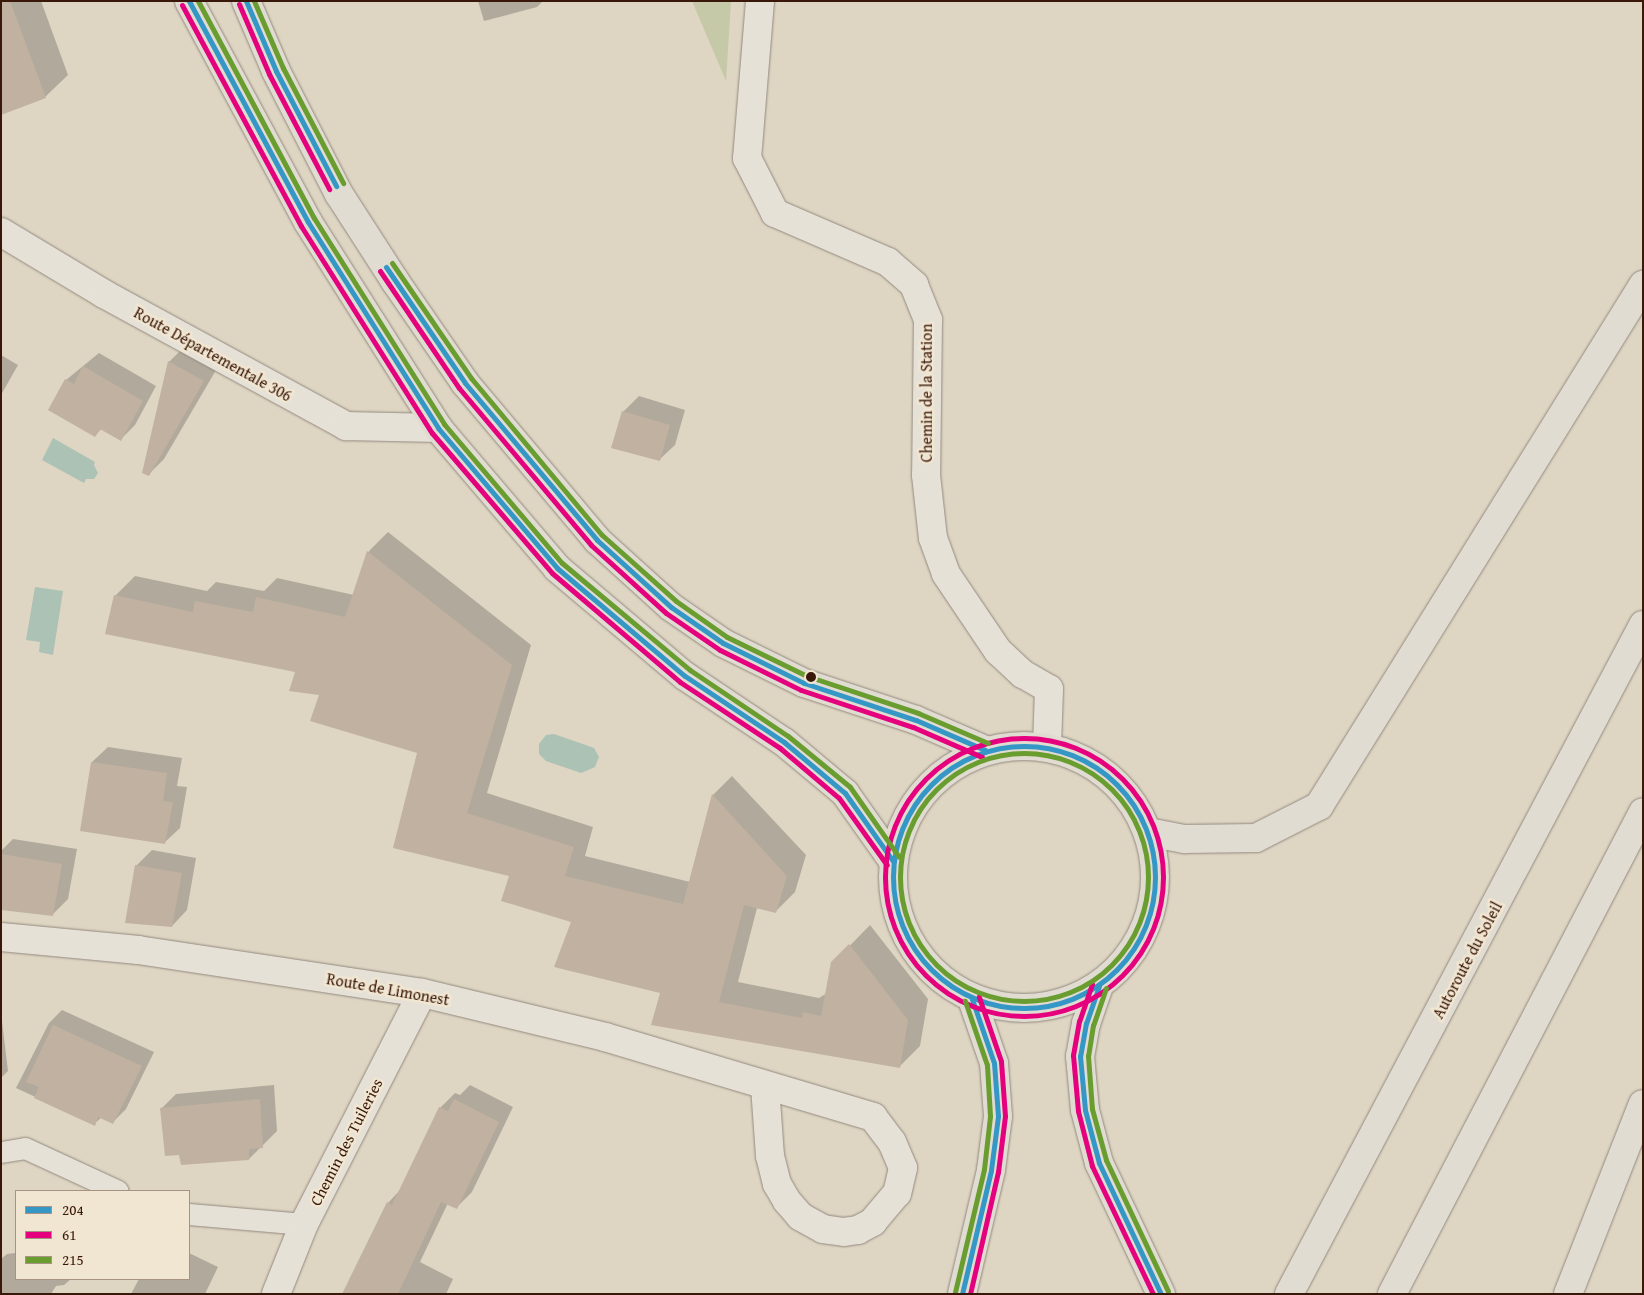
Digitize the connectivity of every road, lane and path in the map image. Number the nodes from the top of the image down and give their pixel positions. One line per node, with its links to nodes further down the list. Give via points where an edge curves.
1 (189, 1): 6 (main road, via 308,222)
2 (246, 1): 9 (main road, via 276,71 340,194 395,281 465,383 597,540 671,607 723,643 804,683 916,720)
3 (760, 1): 8 (street, Chemin de la Station, via 747,158 775,213 888,262 914,284 928,320 926,475 934,538 946,574 998,651 1023,674 1049,689)
4 (1, 232): 6 (street, Route Départementale 306, via 104,294 346,426)
5 (1643, 285): 11 (main road, via 1319,806 1256,838 1185,839)
6 (438, 428): 12 (main road, via 557,568 685,676 784,742 845,793)
7 (1643, 625): 26 (main road, Autoroute du Soleil)
8 (1047, 746): 9 (main road, via 1016,744); 11 (main road, via 1080,757 1109,776 1133,801)
9 (985, 750): 12 (main road, via 951,766 922,792 903,824)
10 (1643, 812): 27 (main road)
11 (1148, 832): 14 (main road, via 1157,874 1151,917 1131,956)
12 (893, 861): 16 (main road, via 894,903 910,942 936,976)
13 (1, 937): 15 (street, Route de Limonest, via 138,950)
14 (1099, 986): 16 (main road, via 1051,1006 1016,1009); 25 (main road, via 1086,1023 1080,1056 1085,1110 1099,1163)
15 (422, 993): 17 (street, Route de Limonest, via 605,1037); 22 (street, Chemin des Tuileries)
16 (972, 998): 24 (main road, via 994,1064 998,1116 991,1170)
17 (765, 1087): 17 (street, Route de Limonest, via 770,1156 777,1184 787,1201 800,1216 823,1229 851,1231 873,1222 897,1193 902,1168 883,1128 873,1117)
18 (1643, 1104): 28 (main road)
19 (1, 1152): 20 (lane, via 25,1148)
20 (116, 1190)
21 (190, 1214): 22 (lane)
22 (304, 1224): 23 (street, Chemin des Tuileries)
23 (276, 1294)
24 (962, 1294)
25 (1161, 1294)
26 (1289, 1294)
27 (1392, 1294)
28 (1568, 1294)

